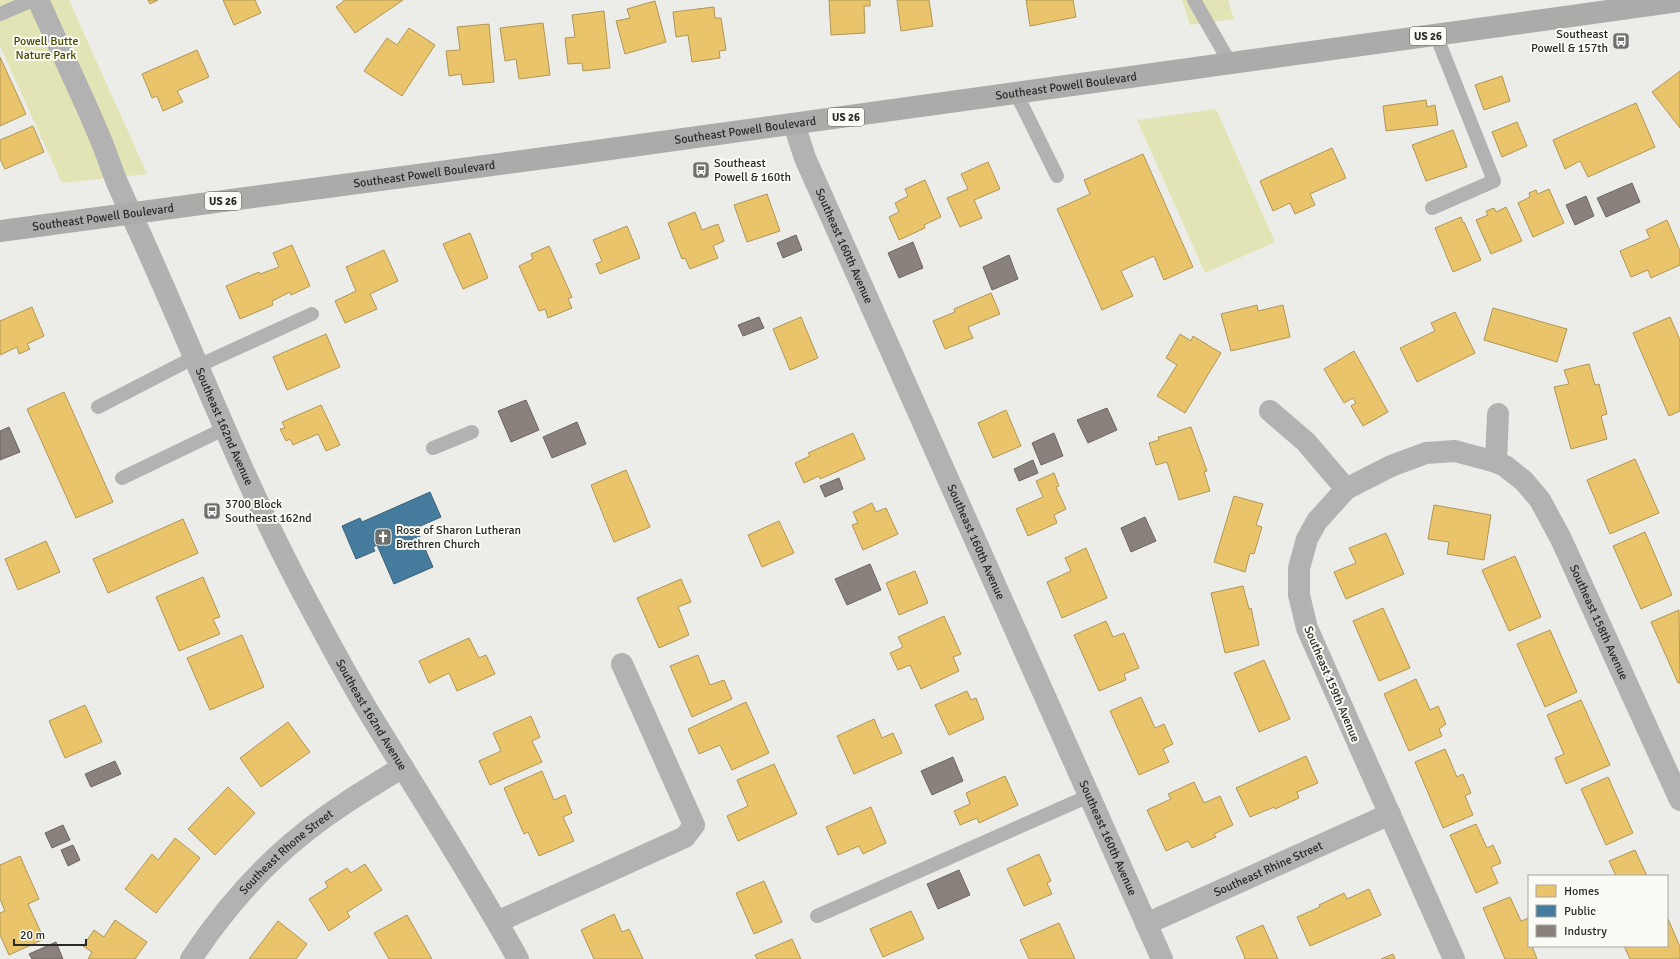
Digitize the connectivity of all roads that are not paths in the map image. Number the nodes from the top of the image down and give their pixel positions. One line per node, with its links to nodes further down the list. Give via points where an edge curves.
1 (33, 0): 5 (lane)
2 (38, 0): 12 (street, Southeast 162nd Avenue, via 89,112)
3 (1194, 0): 7 (lane)
4 (1680, 1): 6 (main road, Southeast Powell Boulevard / US 26)
5 (0, 14)
6 (1436, 35): 7 (main road, Southeast Powell Boulevard / US 26); 11 (lane, via 1494,181)
7 (1230, 63): 8 (main road, Southeast Powell Boulevard / US 26)
8 (1016, 93): 9 (main road, Southeast Powell Boulevard / US 26); 10 (lane)
9 (794, 124): 12 (main road, Southeast Powell Boulevard / US 26); 27 (street, Southeast 160th Avenue, via 804,158)
10 (1057, 176)
11 (1432, 208)
12 (131, 214): 13 (main road, Southeast Powell Boulevard / US 26); 15 (main road, Southeast 162nd Avenue)
13 (0, 231)
14 (312, 314): 15 (lane)
15 (197, 362): 16 (lane); 19 (main road, Southeast 162nd Avenue)
16 (98, 407)
17 (1270, 411): 24 (street, via 1306,442)
18 (1498, 414): 22 (street)
19 (226, 428): 23 (lane); 26 (main road, Southeast 162nd Avenue, via 294,576 336,655)
20 (472, 432): 21 (lane)
21 (433, 448)
22 (1496, 462): 24 (street, Southeast 158th Avenue, via 1455,451 1426,453 1391,466); 28 (street, Southeast 158th Avenue, via 1524,481 1540,500 1561,539)
23 (122, 478)
24 (1346, 489): 29 (street, Southeast 159th Avenue, via 1317,521 1307,539 1299,568 1299,595 1307,628)
25 (622, 664): 31 (street, via 694,825 685,837)
26 (403, 767): 31 (main road, Southeast 162nd Avenue); 33 (street, Southeast Rhone Street, via 334,810 267,865 204,939)
27 (1089, 796): 30 (lane); 32 (street, Southeast 160th Avenue)
28 (1680, 800)
29 (1390, 814): 32 (street, Southeast Rhine Street); 36 (street, Southeast 159th Avenue)
30 (817, 916)
31 (497, 922): 34 (main road, Southeast 162nd Avenue)
32 (1146, 924): 35 (street, Southeast 160th Avenue)
33 (191, 959)
34 (518, 959)
35 (1162, 959)
36 (1454, 959)

